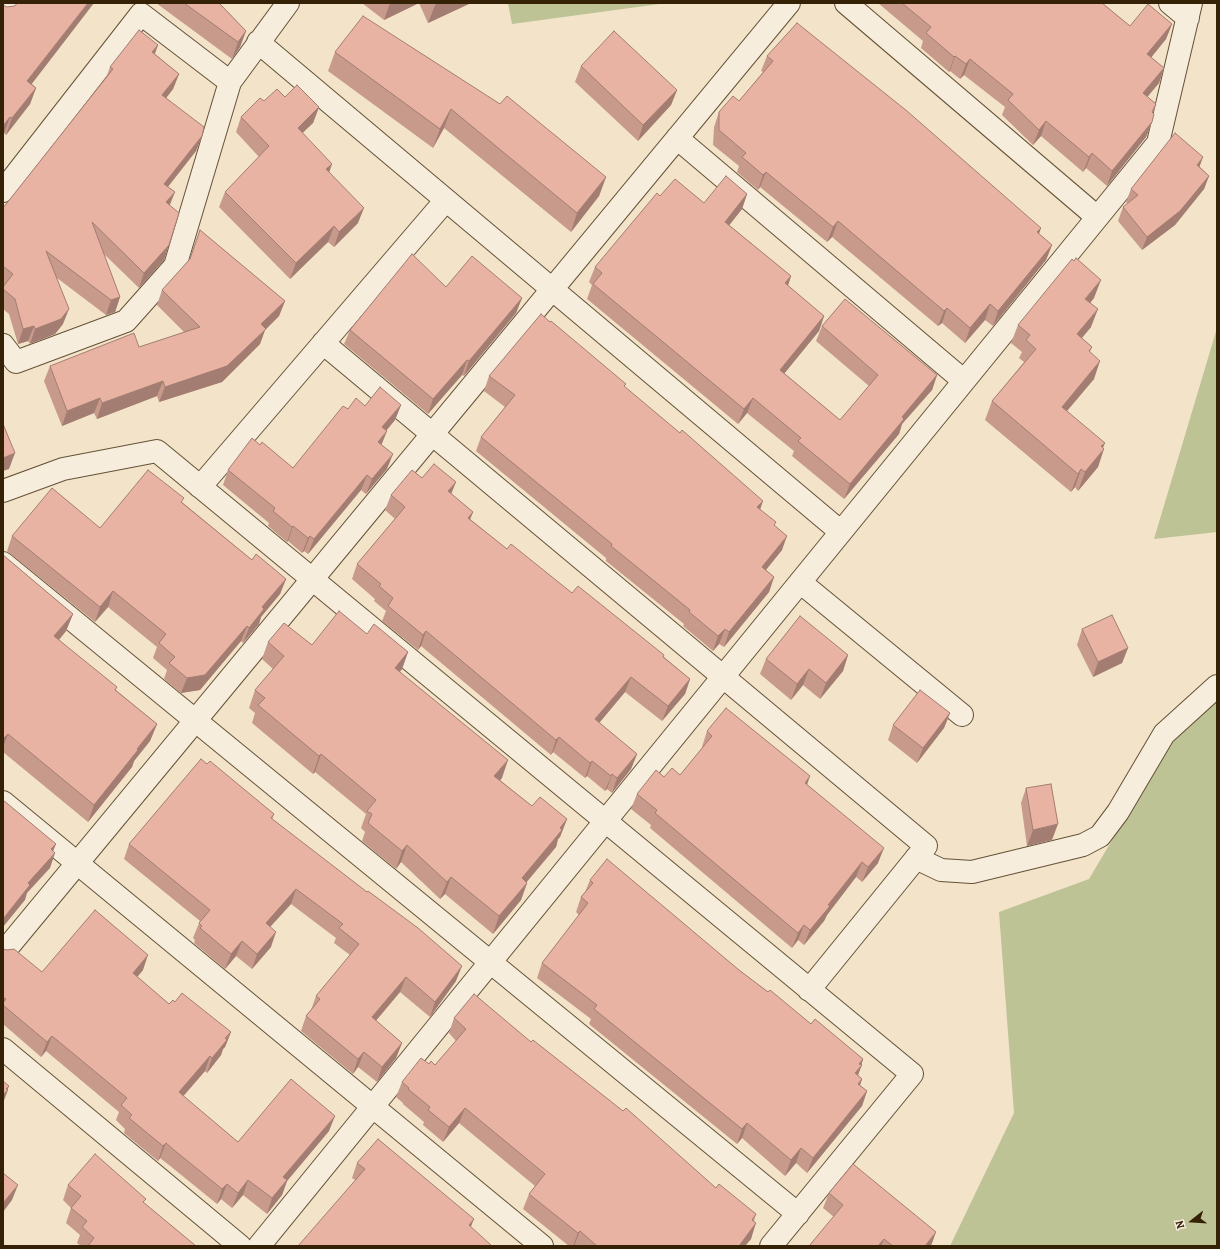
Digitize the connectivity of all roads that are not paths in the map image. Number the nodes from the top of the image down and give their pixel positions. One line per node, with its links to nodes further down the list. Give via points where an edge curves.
1 (9, 3): 7 (street)
2 (288, 3): 8 (street)
3 (789, 3): 10 (street)
4 (846, 3): 13 (street)
5 (1170, 3): 6 (street)
6 (1190, 10): 13 (street, via 1158,143)
7 (3, 11)
8 (258, 42): 9 (street); 12 (street)
9 (230, 82): 11 (street, via 141,14); 16 (street, via 175,266 126,321 16,362)
10 (677, 138): 14 (street); 17 (street)
11 (3, 191)
12 (446, 200): 14 (street); 15 (street)
13 (1097, 217): 17 (street)
14 (552, 290): 18 (street); 21 (street)
15 (324, 343): 18 (street); 19 (street)
16 (3, 345)
17 (964, 381): 21 (street)
18 (432, 434): 23 (street); 25 (street)
19 (200, 487): 20 (street, via 157,451 63,469); 23 (street)
20 (3, 491)
21 (841, 532): 24 (street)
22 (3, 563): 28 (street)
23 (312, 579): 28 (street); 30 (street)
24 (800, 582): 25 (street); 27 (street)
25 (723, 677): 30 (street); 31 (street, via 926,846)
26 (1217, 686): 31 (street, via 1164,734 1118,812 1100,836 1083,845 972,872 941,870)
27 (962, 715)
28 (195, 720): 32 (street); 34 (street)
29 (3, 802): 32 (street)
30 (605, 821): 34 (street); 35 (street)
31 (916, 858): 35 (street)
32 (77, 863): 33 (street); 37 (street)
33 (3, 953)
34 (490, 962): 37 (street); 38 (street)
35 (809, 990): 38 (street, via 912,1074)
36 (3, 1049): 40 (street)
37 (373, 1107): 39 (street); 41 (street)
38 (798, 1214): 42 (street)
39 (530, 1242)
40 (240, 1246)
41 (259, 1246)
42 (771, 1246)

